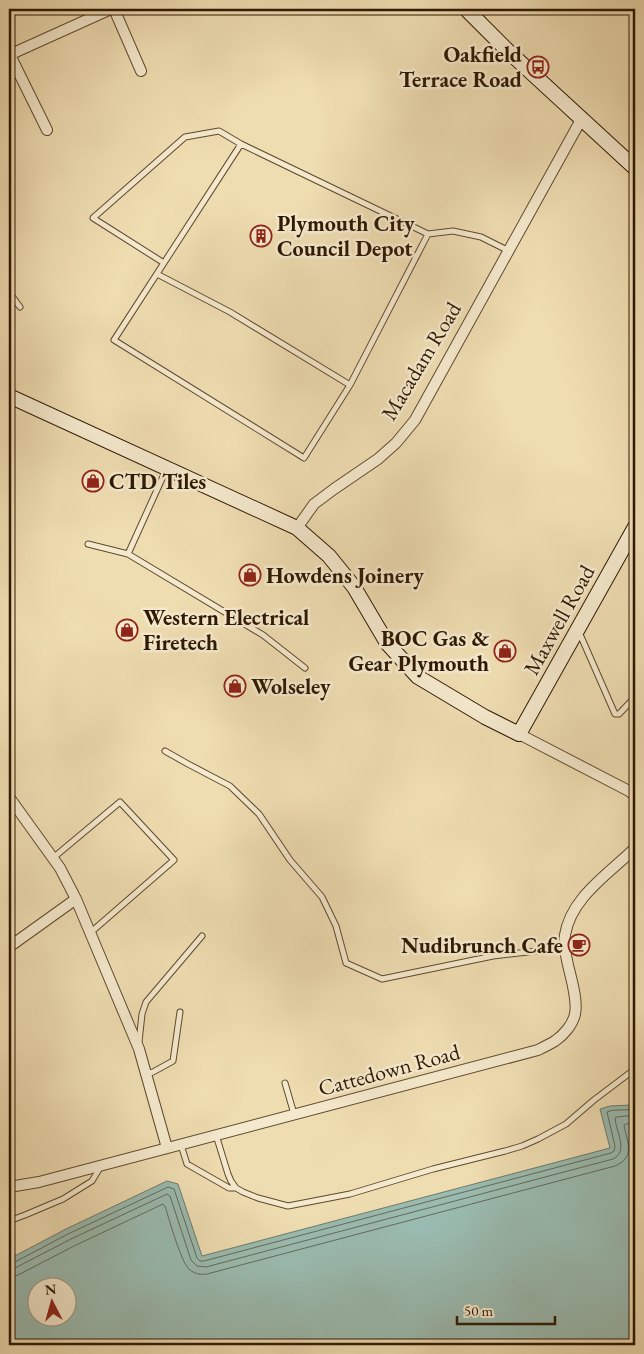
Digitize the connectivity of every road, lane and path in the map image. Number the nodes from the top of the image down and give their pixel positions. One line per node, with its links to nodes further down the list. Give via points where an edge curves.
1 (112, 9): 3 (street); 4 (street)
2 (466, 9): 5 (street)
3 (9, 55): 6 (street)
4 (141, 71)
5 (582, 118): 8 (street); 10 (street, Macadam Road)
6 (47, 130)
7 (241, 144): 9 (lane); 11 (lane); 11 (lane, via 219,131 185,137 93,218)
8 (635, 168)
9 (428, 234): 10 (lane, via 453,232 481,237); 15 (lane)
10 (509, 252): 18 (street, Macadam Road, via 415,420 378,459 314,504)
11 (164, 263): 12 (lane)
12 (157, 274): 15 (lane, via 230,312); 15 (lane, via 114,340 304,458)
13 (9, 292): 14 (lane)
14 (20, 307)
15 (350, 385)
16 (9, 396): 17 (street)
17 (166, 469): 18 (street); 21 (lane)
18 (297, 528): 25 (street, via 329,556 354,587 387,643 418,677)
19 (635, 528): 22 (street, Maxwell Road)
20 (88, 544): 21 (lane)
21 (128, 554): 23 (lane, via 263,635)
22 (578, 629): 24 (lane, via 614,714 619,714); 25 (street, Maxwell Road)
23 (305, 668)
24 (635, 697)
25 (519, 734): 27 (street)
26 (165, 751): 35 (lane, via 230,786 259,814 290,860 322,897 336,926 346,963 382,979 493,956)
27 (635, 796)
28 (9, 797): 30 (street)
29 (635, 848): 35 (street, Cattedown Road, via 576,906 564,935)
30 (53, 858): 31 (street); 32 (lane, via 120,802 174,860)
31 (76, 900): 32 (street); 34 (street)
32 (90, 933): 37 (street)
33 (202, 936): 37 (lane, via 146,1002)
34 (9, 946)
35 (565, 948): 41 (street, Cattedown Road, via 575,1014 569,1028 556,1040 538,1050)
36 (180, 1012): 39 (lane, via 172,1061)
37 (139, 1049): 39 (street)
38 (635, 1069): 47 (lane, via 566,1124 505,1152 350,1194 288,1206)
39 (145, 1074): 44 (street)
40 (285, 1083): 41 (lane)
41 (294, 1114): 42 (street, Cattedown Road)
42 (216, 1135): 43 (street, Cattedown Road); 47 (lane, via 228,1174)
43 (181, 1144): 44 (street, Cattedown Road); 47 (lane, via 187,1164 229,1188)
44 (166, 1148): 45 (street, Cattedown Road)
45 (101, 1165): 46 (street, Cattedown Road); 48 (lane, via 92,1181 63,1199)
46 (9, 1188)
47 (236, 1188)
48 (9, 1221)

